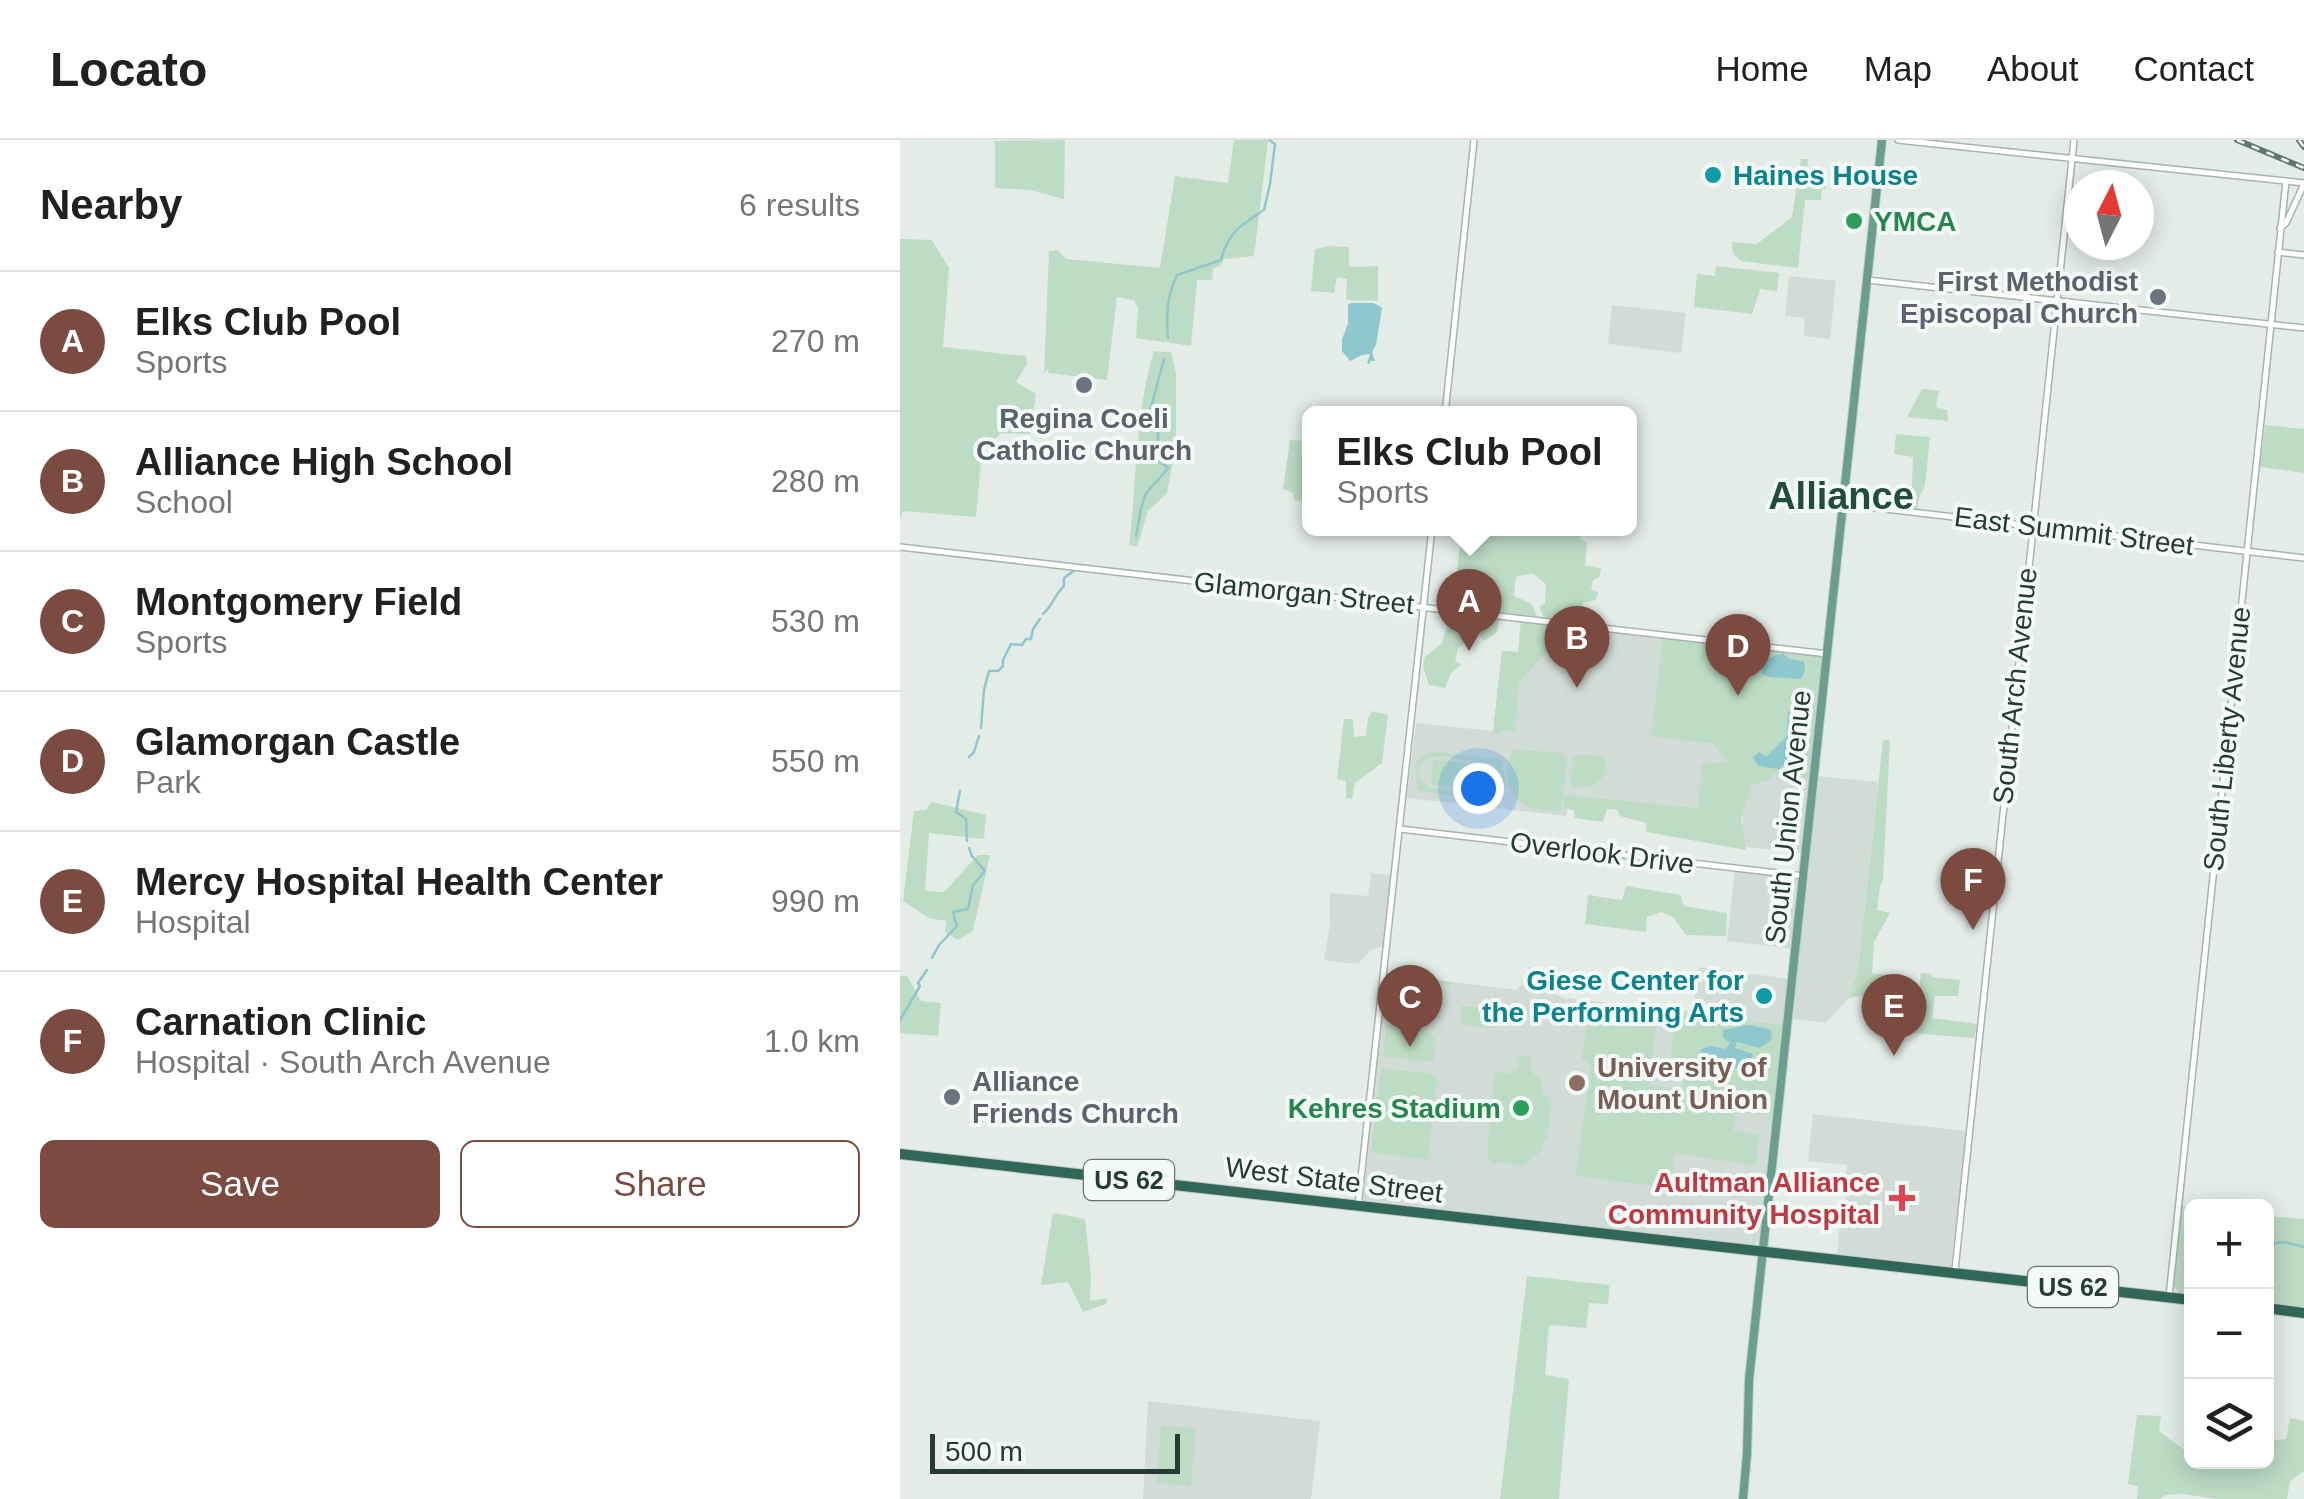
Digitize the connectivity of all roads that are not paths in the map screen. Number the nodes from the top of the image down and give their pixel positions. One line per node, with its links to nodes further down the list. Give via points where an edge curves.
1 (1474, 140): 15 (street)
2 (1882, 140): 11 (main road, South Union Avenue)
3 (1898, 140): 5 (street)
4 (2074, 140): 5 (street, South Arch Avenue)
5 (2072, 158): 6 (street); 12 (street, South Arch Avenue)
6 (2286, 181): 7 (street); 8 (street, South Liberty Avenue)
7 (2304, 184): 8 (street)
8 (2280, 228): 9 (street, South Liberty Avenue)
9 (2278, 252): 10 (street); 13 (street, South Liberty Avenue)
10 (2304, 255)
11 (1867, 280): 12 (street); 16 (main road, South Union Avenue)
12 (2057, 301): 13 (street); 17 (street, South Arch Avenue)
13 (2270, 324): 14 (street); 20 (street, South Liberty Avenue)
14 (2304, 328)
15 (1445, 406)
16 (1843, 504): 17 (street, East Summit Street); 23 (main road, South Union Avenue)
17 (2033, 526): 20 (street, East Summit Street); 29 (street, South Arch Avenue)
18 (1431, 536): 22 (street)
19 (900, 547): 22 (street, Glamorgan Street)
20 (2247, 552): 21 (street, East Summit Street); 30 (street, South Liberty Avenue)
21 (2304, 558)
22 (1424, 607): 23 (street, Glamorgan Street); 24 (street)
23 (1828, 654): 25 (main road, South Union Avenue)
24 (1400, 829): 25 (street, Overlook Drive); 27 (street)
25 (1804, 876): 28 (main road, South Union Avenue)
26 (900, 1154): 27 (highway, West State Street / US 62)
27 (1358, 1206): 28 (highway, West State Street / US 62)
28 (1762, 1252): 29 (highway, US 62); 34 (main road, South Union Avenue)
29 (1954, 1273): 30 (highway, US 62)
30 (2169, 1298): 31 (highway, US 62)
31 (2184, 1299)
32 (2274, 1309): 33 (highway)
33 (2304, 1312)
34 (1743, 1499)

